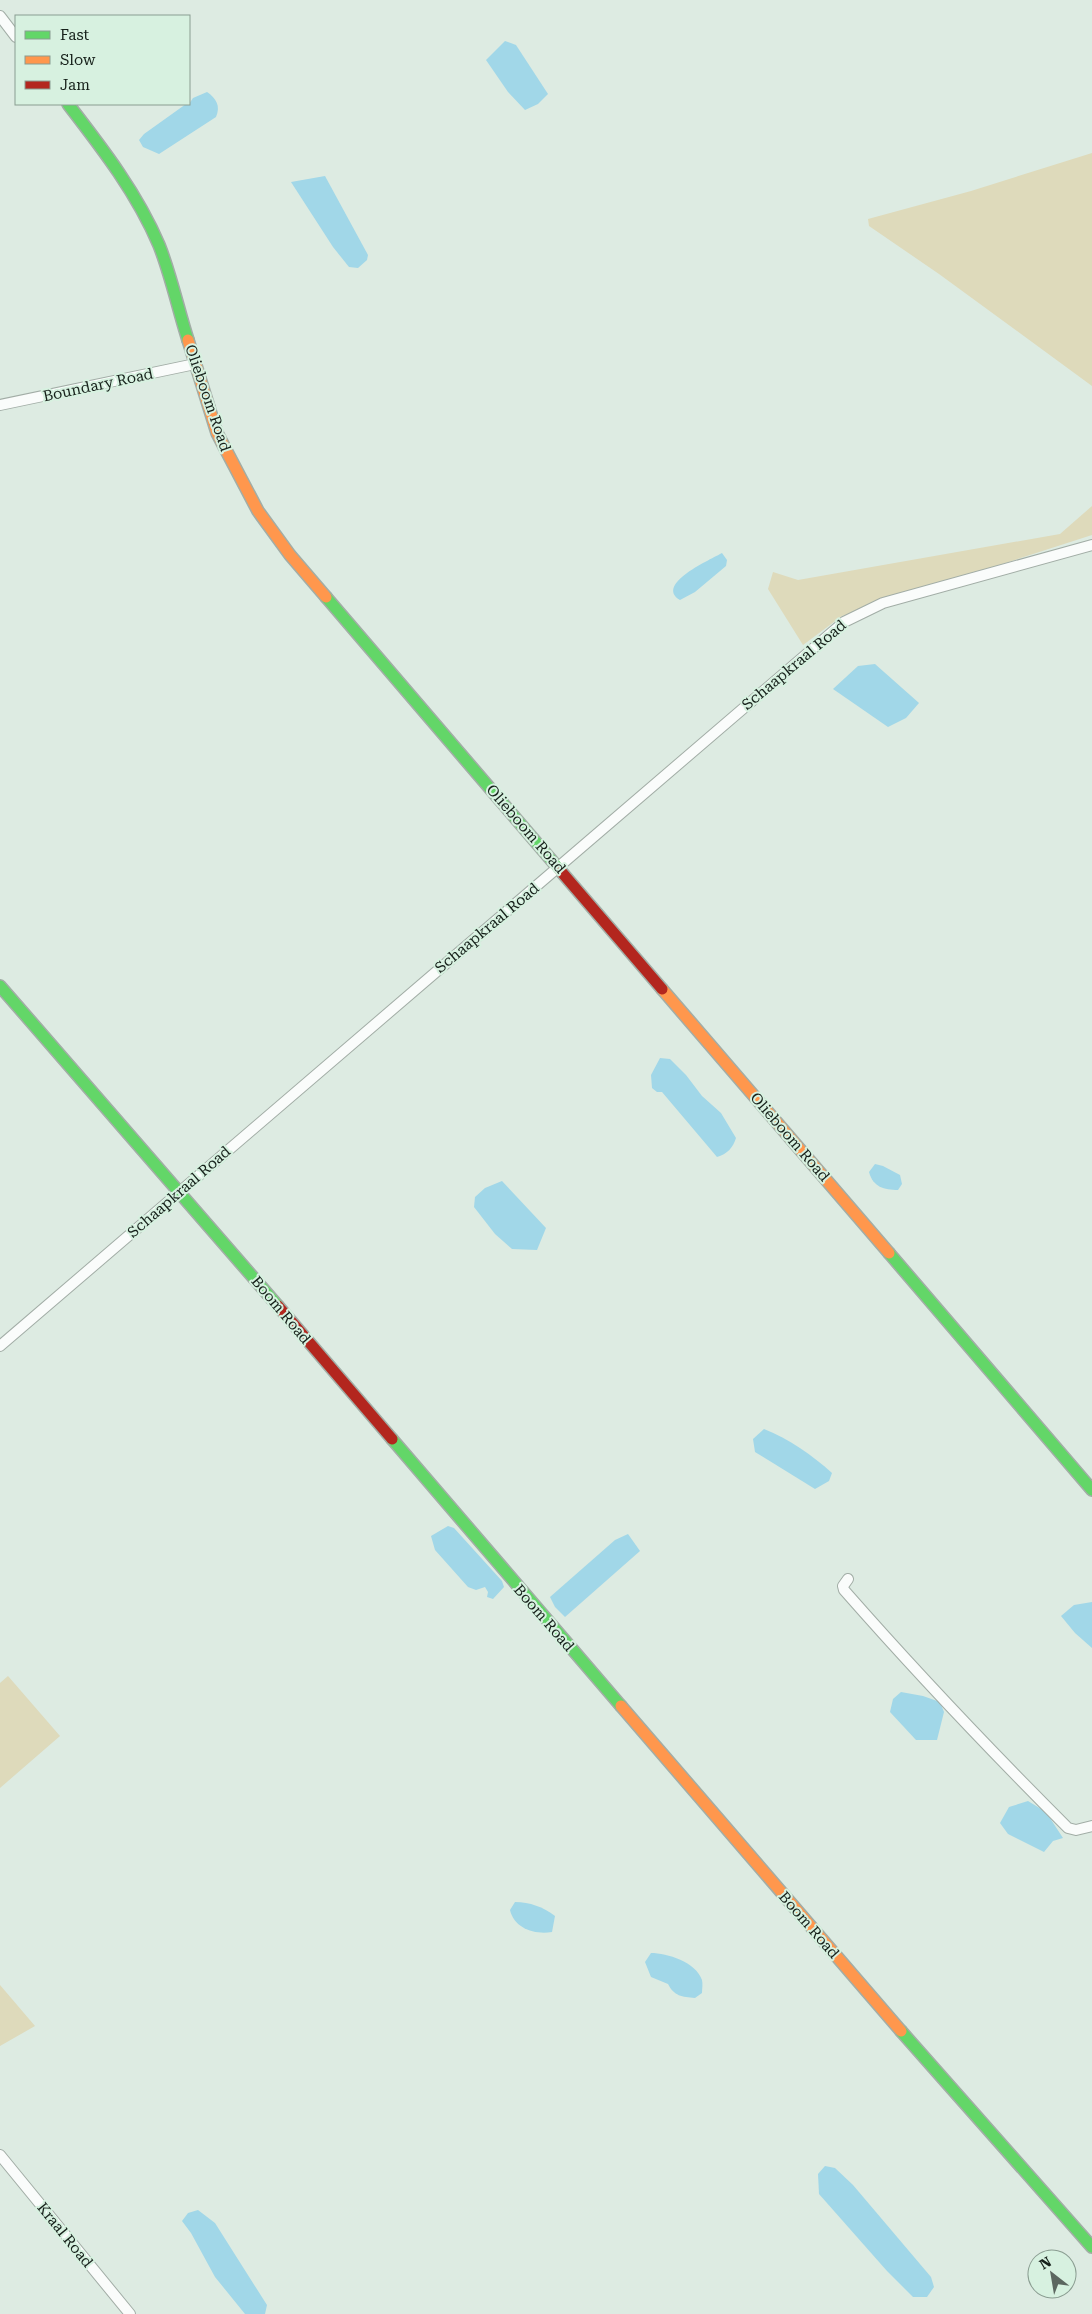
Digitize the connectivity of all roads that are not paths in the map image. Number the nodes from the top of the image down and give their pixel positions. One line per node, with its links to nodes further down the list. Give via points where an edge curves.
1 (0, 16): 2 (street)
2 (15, 36)
3 (69, 105): 4 (street, Olieboom Road, via 128,184 150,224)
4 (195, 364): 5 (street, Boundary Road); 7 (street, Olieboom Road, via 217,433 258,511 290,555)
5 (0, 405)
6 (1092, 545): 7 (street, Schaapkraal Road, via 883,603 844,622)
7 (559, 867): 9 (street, Schaapkraal Road); 11 (street, Olieboom Road)
8 (0, 986): 9 (street, Boom Road)
9 (180, 1192): 10 (street, Schaapkraal Road); 15 (street, Boom Road, via 854,1978)
10 (0, 1346)
11 (1092, 1490)
12 (848, 1579): 13 (street, via 844,1590 967,1726 1068,1828 1076,1830)
13 (1092, 1826)
14 (0, 2155): 16 (street, Kraal Road)
15 (1092, 2247)
16 (130, 2314)

